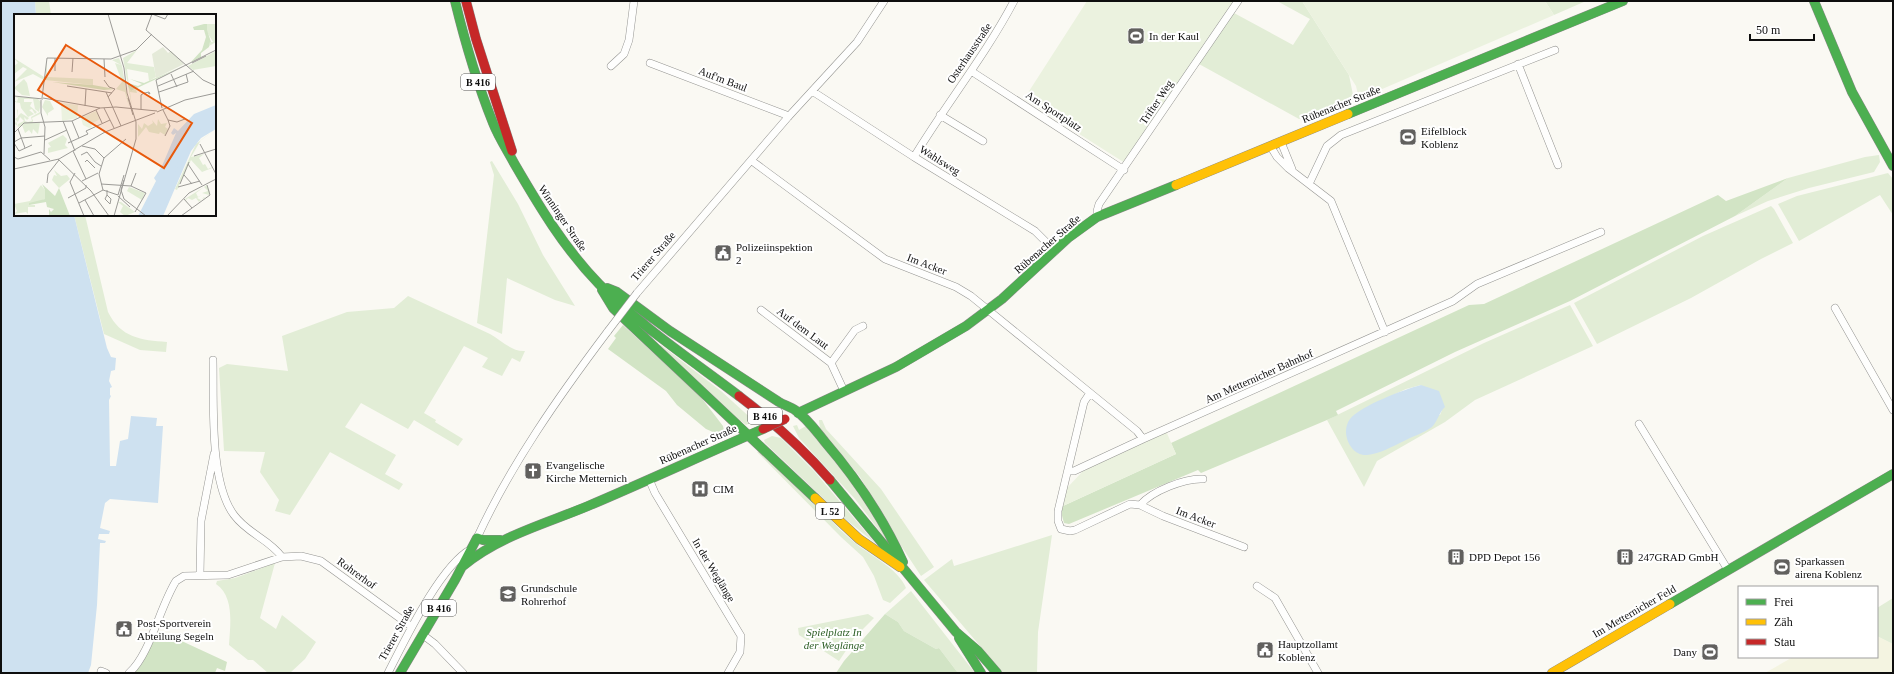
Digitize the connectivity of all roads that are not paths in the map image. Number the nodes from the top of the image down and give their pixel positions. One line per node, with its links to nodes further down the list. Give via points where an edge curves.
1 (455, 1): 21 (main road, Winninger Straße / B 416, via 486,106 497,132)
2 (466, 1): 21 (main road, Winninger Straße / B 416)
3 (634, 1): 12 (street, via 629,40 624,54)
4 (884, 1): 14 (street, Trierer Straße, via 857,42)
5 (1014, 1): 13 (street, Osterhausstraße)
6 (1238, 1): 25 (street, Trifter Weg)
7 (1623, 1): 18 (main road, Rübenacher Straße)
8 (1814, 1): 24 (main road, via 1852,92)
9 (1555, 50): 11 (street)
10 (650, 63): 16 (street, Auf'm Baul)
11 (1518, 64): 23 (street); 27 (street, via 1336,137 1327,146)
12 (611, 66)
13 (971, 71): 15 (street, Osterhausstraße); 25 (street, Am Sportplatz)
14 (812, 91): 16 (street, Trierer Straße); 20 (street, Wahlsweg)
15 (940, 115): 17 (street); 20 (street, Osterhausstraße)
16 (789, 116): 22 (street, Trierer Straße)
17 (983, 141)
18 (1281, 142): 19 (main road, Rübenacher Straße); 26 (street)
19 (1271, 147): 26 (street, via 1277,157); 28 (main road, Rübenacher Straße)
20 (914, 157): 30 (street, Wahlsweg, via 1035,231)
21 (514, 159): 31 (main road, Winninger Straße / B 416, via 534,198 555,230)
22 (752, 161): 34 (street, Im Acker, via 885,258 956,287); 52 (street, Trierer Straße, bridge, via 637,293 608,331 516,464)
23 (1558, 165)
24 (1893, 166)
25 (1124, 170): 28 (street, Trifter Weg, via 1099,204)
26 (1294, 173): 27 (street)
27 (1309, 184): 36 (street, via 1327,197 1334,207)
28 (1097, 218): 30 (main road, Rübenacher Straße)
29 (1601, 232): 36 (street, Am Metternicher Bahnhof, via 1477,284 1453,301)
30 (1055, 252): 34 (main road, Rübenacher Straße)
31 (600, 285): 42 (main road, via 617,292 670,331); 44 (main road, B 416, via 605,298 613,308); 59 (main road, B 416, via 642,323 783,431 830,479)
32 (1835, 308): 41 (street)
33 (761, 310): 38 (street, Auf dem Laut)
34 (988, 310): 39 (main road, Rübenacher Straße, via 931,347); 40 (street, Im Acker)
35 (863, 326): 38 (street, Auf dem Laut, via 855,330)
36 (1385, 332): 45 (street, Am Metternicher Bahnhof)
37 (213, 360): 46 (street)
38 (831, 363): 39 (street, Auf dem Laut)
39 (844, 391): 42 (main road, Rübenacher Straße)
40 (1090, 393): 45 (street, Im Acker, via 1138,431); 47 (street, via 1084,402)
41 (1893, 410)
42 (798, 412): 44 (main road, Rübenacher Straße / B 416, bridge); 59 (main road, L 52, via 872,503 896,544)
43 (1639, 424): 58 (street)
44 (748, 436): 50 (main road, Rübenacher Straße / B 416); 59 (main road, L 52, via 859,538)
45 (1143, 439): 47 (street)
46 (215, 449): 56 (street, via 223,494 233,514 256,537 275,547); 60 (street, via 201,521)
47 (1069, 471): 51 (street, via 1058,517 1059,525 1066,531 1075,530 1130,504)
48 (1893, 474): 58 (main road, Im Metternicher Feld)
49 (1203, 478): 51 (street, via 1185,481 1155,493)
50 (649, 479): 53 (main road, Rübenacher Straße / B 416); 69 (street, In der Weglänge, via 741,636 740,652)
51 (1140, 505): 54 (street, Im Acker)
52 (477, 538): 53 (main road, Rübenacher Straße / B 416); 55 (main road, Trierer Straße / B 416)
53 (504, 540): 57 (main road, Rübenacher Straße, via 480,552)
54 (1244, 547)
55 (471, 549): 57 (main road, Trierer Straße / B 416); 62 (street, Trierer Straße, via 450,567)
56 (282, 557): 60 (street, Rohrerhof, via 228,575); 62 (street, Rohrerhof, via 301,556 321,561)
57 (463, 566): 64 (main road, Trierer Straße / B 416)
58 (1728, 570): 73 (main road, Im Metternicher Feld)
59 (907, 572): 63 (main road, L 52)
60 (200, 575): 65 (street, Rohrerhof, via 184,576 176,581 148,643 135,668)
61 (1257, 586): 72 (street, via 1275,598)
62 (412, 627): 66 (street, Trierer Straße)
63 (956, 632): 70 (main road, L 52); 71 (main road, L 52, via 978,651)
64 (423, 635): 67 (main road, Trierer Straße / B 416); 68 (street)
65 (129, 673)
66 (388, 673)
67 (400, 673)
68 (463, 673)
69 (728, 673)
70 (981, 673)
71 (997, 673)
72 (1318, 673)
73 (1552, 673)

